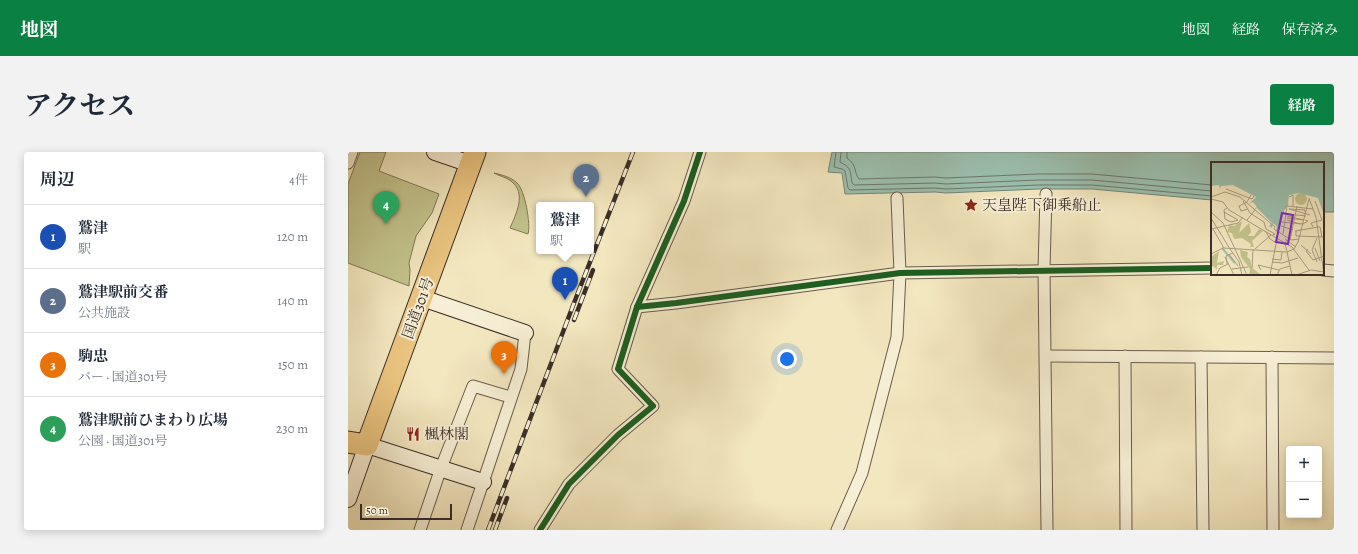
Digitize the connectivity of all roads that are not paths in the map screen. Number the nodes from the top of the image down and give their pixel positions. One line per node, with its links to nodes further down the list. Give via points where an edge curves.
1 (352, 152): 5 (street)
2 (435, 152): 4 (street)
3 (700, 152): 12 (street, via 684,201)
4 (472, 158): 11 (highway, 国道301号)
5 (348, 162)
6 (1046, 194): 9 (street)
7 (897, 198): 10 (street)
8 (1211, 268): 9 (street)
9 (1044, 270): 10 (street); 14 (street)
10 (900, 273): 12 (street); 27 (street, via 897,337 862,473)
11 (422, 298): 13 (street); 20 (highway, 国道301号)
12 (637, 307): 26 (street, via 618,369 653,406 618,435 569,484)
13 (525, 333): 19 (street, via 521,369)
14 (1046, 356): 15 (street); 28 (street)
15 (1125, 356): 16 (street); 29 (street)
16 (1201, 357): 17 (street); 30 (street)
17 (1272, 357): 18 (street); 31 (street)
18 (1334, 358)
19 (510, 397): 21 (street, via 473,386); 22 (street)
20 (358, 443): 21 (street); 23 (street)
21 (441, 468): 22 (street); 24 (street)
22 (483, 482): 25 (street)
23 (348, 499)
24 (420, 530)
25 (467, 530)
26 (540, 530)
27 (837, 530)
28 (1048, 530)
29 (1126, 530)
30 (1203, 530)
31 (1273, 530)

